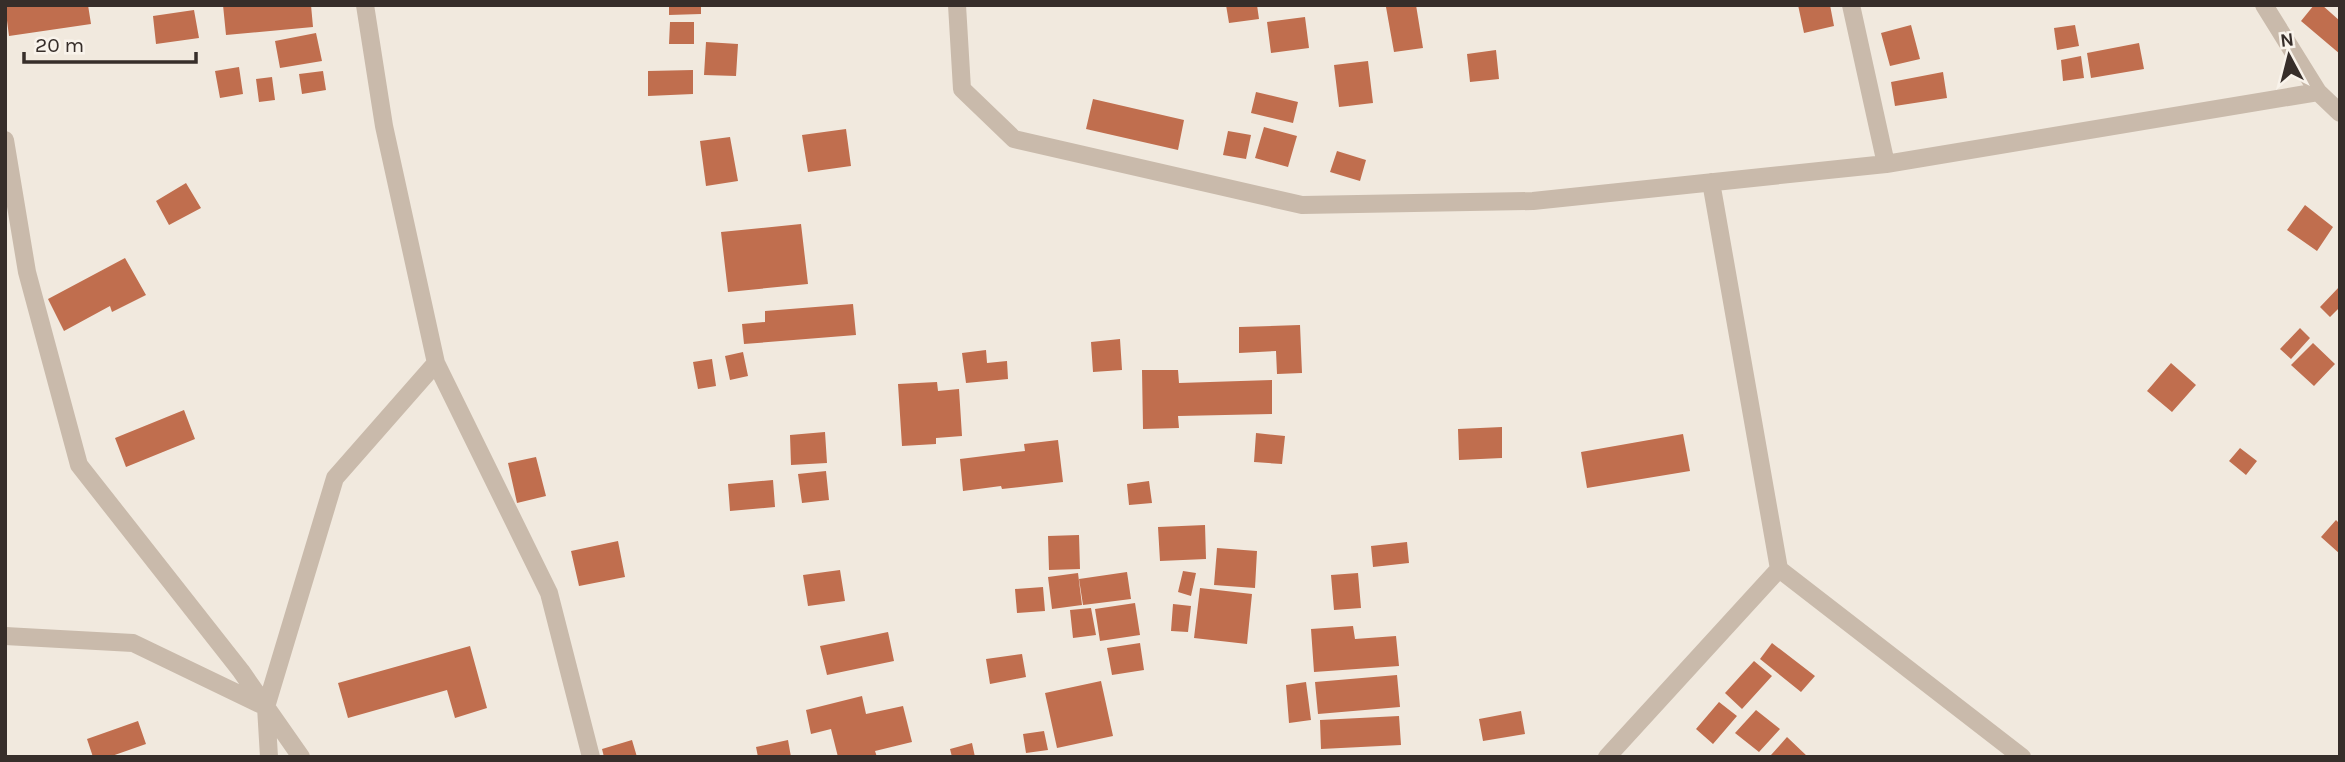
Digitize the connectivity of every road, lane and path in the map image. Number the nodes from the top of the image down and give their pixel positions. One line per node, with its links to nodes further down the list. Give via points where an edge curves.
1 (365, 5): 10 (street, via 384,126)
2 (957, 5): 9 (street, via 962,89 1014,139 1302,205 1533,201)
3 (1851, 5): 8 (street)
4 (2264, 5): 5 (street)
5 (2318, 92): 6 (street); 8 (street)
6 (2340, 113)
7 (5, 140): 13 (street, via 27,272 79,465)
8 (1886, 164): 9 (street)
9 (1711, 182): 11 (street)
10 (436, 363): 13 (street, via 335,478); 16 (street, via 549,593)
11 (1779, 569): 17 (street); 18 (street)
12 (5, 636): 13 (street, via 133,643)
13 (266, 707): 14 (street); 15 (street)
14 (269, 757)
15 (301, 757)
16 (591, 757)
17 (1607, 757)
18 (2022, 757)

